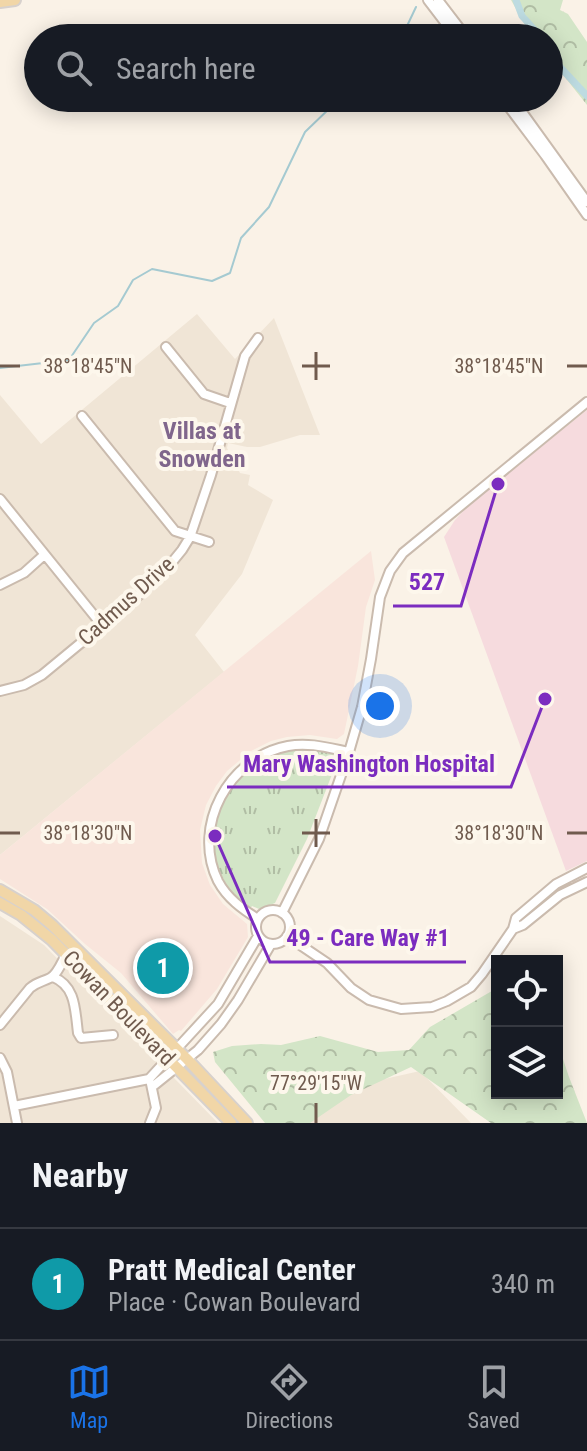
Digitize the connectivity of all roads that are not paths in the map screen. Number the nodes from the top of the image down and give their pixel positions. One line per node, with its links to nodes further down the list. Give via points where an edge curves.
1 (15, 0): 4 (main road)
2 (428, 0): 5 (street)
3 (438, 0): 6 (street)
4 (0, 2)
5 (446, 24)
6 (456, 24)
7 (513, 112): 10 (street)
8 (522, 112): 9 (street)
9 (587, 202)
10 (587, 215)
11 (258, 338): 14 (street, Cadmus Drive, via 245,356)
12 (166, 347): 14 (street, via 204,394)
13 (587, 402): 23 (street, via 405,552 390,571 380,597)
14 (230, 403): 17 (street, Cadmus Drive)
15 (82, 416): 17 (street, via 175,531)
16 (0, 499): 19 (street)
17 (190, 537): 18 (street); 21 (street, Cadmus Drive, via 164,572)
18 (209, 542)
19 (44, 555): 20 (street); 21 (street)
20 (0, 585)
21 (101, 624): 22 (street, Cadmus Drive, via 31,682)
22 (0, 691)
23 (349, 752): 28 (street, via 319,839); 29 (street, via 314,744 277,748 248,763 222,792 213,814 212,864 235,904)
24 (587, 868): 30 (street, via 531,904)
25 (587, 882): 30 (street)
26 (0, 890): 38 (main road, Cowan Boulevard, via 52,925)
27 (0, 903): 34 (main road, Cowan Boulevard)
28 (282, 913): 29 (street, via 271,910); 32 (street, via 290,926)
29 (258, 919): 31 (street)
30 (513, 929): 32 (street, via 471,987 441,1004 413,1009 369,1000)
31 (258, 936): 33 (street); 38 (street, via 218,1004)
32 (287, 936): 33 (street)
33 (271, 944): 40 (street, via 231,1011)
34 (67, 953): 35 (street); 41 (main road, Cowan Boulevard)
35 (53, 977): 36 (street, via 30,988); 37 (street, via 73,996 81,1038)
36 (0, 1025)
37 (113, 1035)
38 (177, 1050): 40 (main road, Cowan Boulevard); 41 (street)
39 (0, 1058): 43 (street)
40 (187, 1059): 41 (street); 47 (main road, Cowan Boulevard)
41 (172, 1062): 42 (street); 46 (main road, Cowan Boulevard)
42 (151, 1083): 43 (street); 45 (street, via 156,1108)
43 (14, 1106): 44 (street)
44 (17, 1123)
45 (150, 1123)
46 (231, 1123)
47 (247, 1123)

